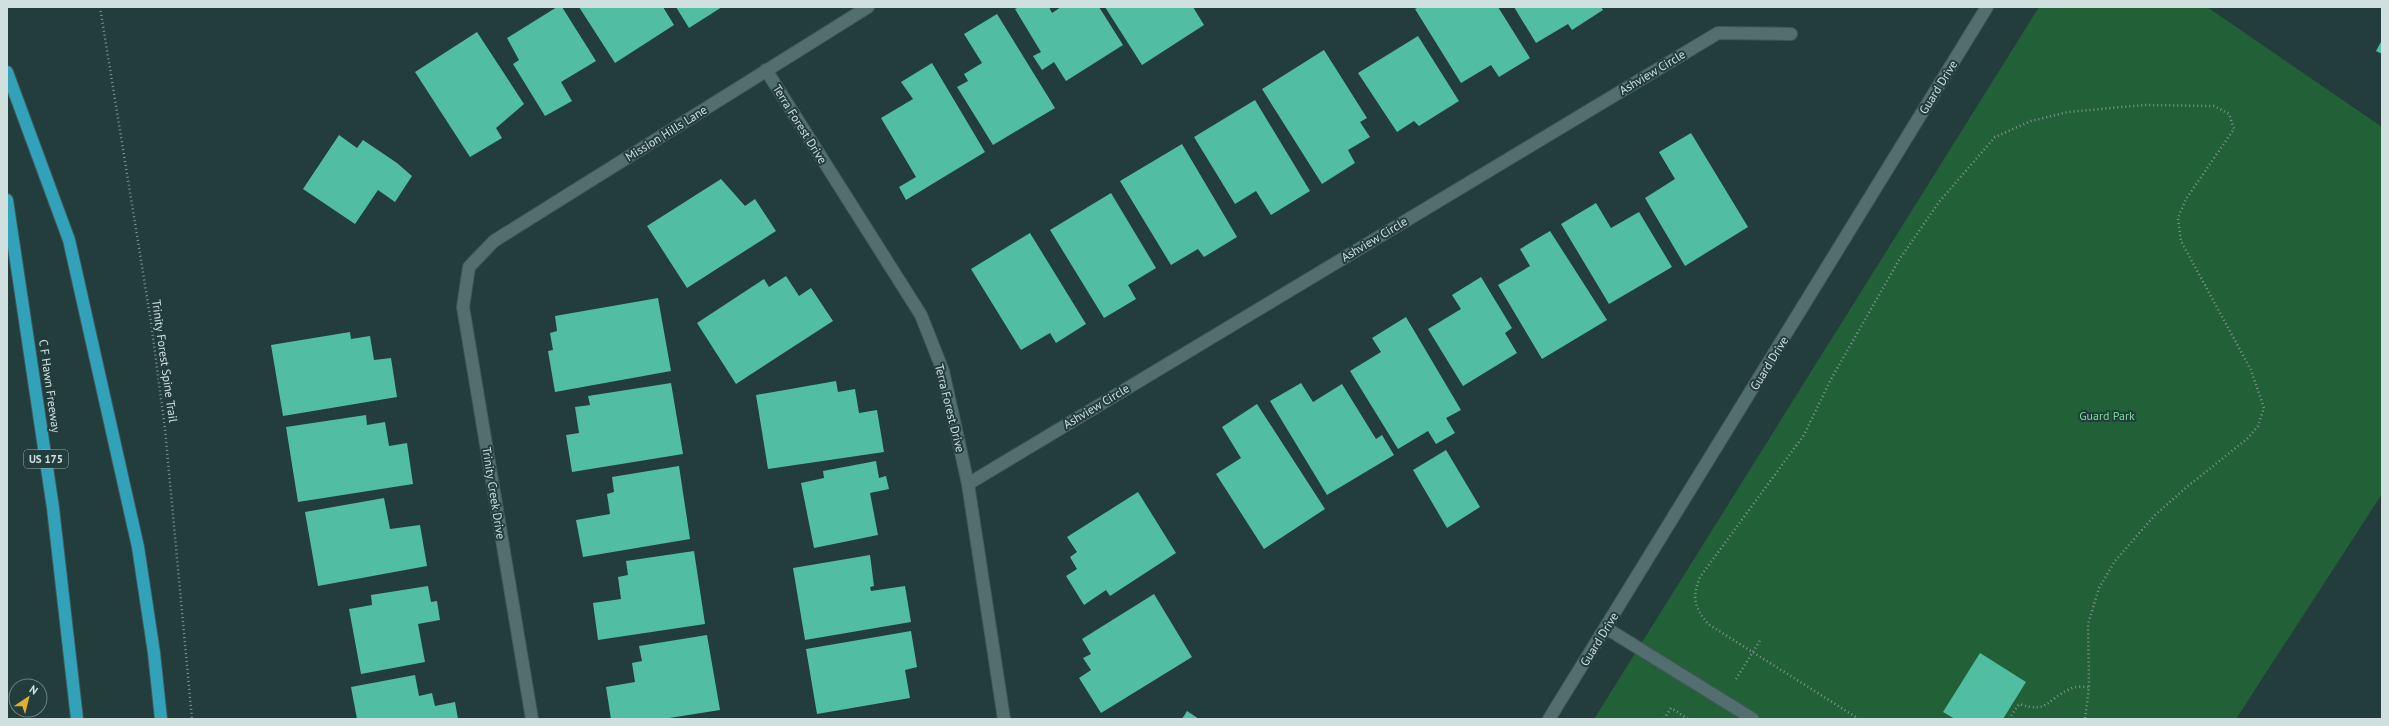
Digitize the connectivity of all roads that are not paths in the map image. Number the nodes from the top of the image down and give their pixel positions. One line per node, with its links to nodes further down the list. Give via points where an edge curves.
1 (868, 7): 4 (street, Mission Hills Lane)
2 (1987, 7): 9 (street, Guard Drive)
3 (1791, 34): 8 (street, Ashview Circle, via 1718,33)
4 (766, 70): 7 (street, Mission Hills Lane, via 494,241); 8 (street, Terra Forest Drive, via 921,316 943,371)
5 (7, 72): 11 (highway, via 69,240 138,547)
6 (7, 200): 10 (highway, C F Hawn Freeway / US 175, via 53,508)
7 (469, 266): 12 (street, Trinity Creek Drive, via 463,307)
8 (968, 484): 13 (street, Terra Forest Drive)
9 (1606, 628): 14 (street, Guard Drive); 15 (street)
10 (77, 719)
11 (161, 719)
12 (532, 719)
13 (1004, 719)
14 (1549, 719)
15 (1753, 719)

